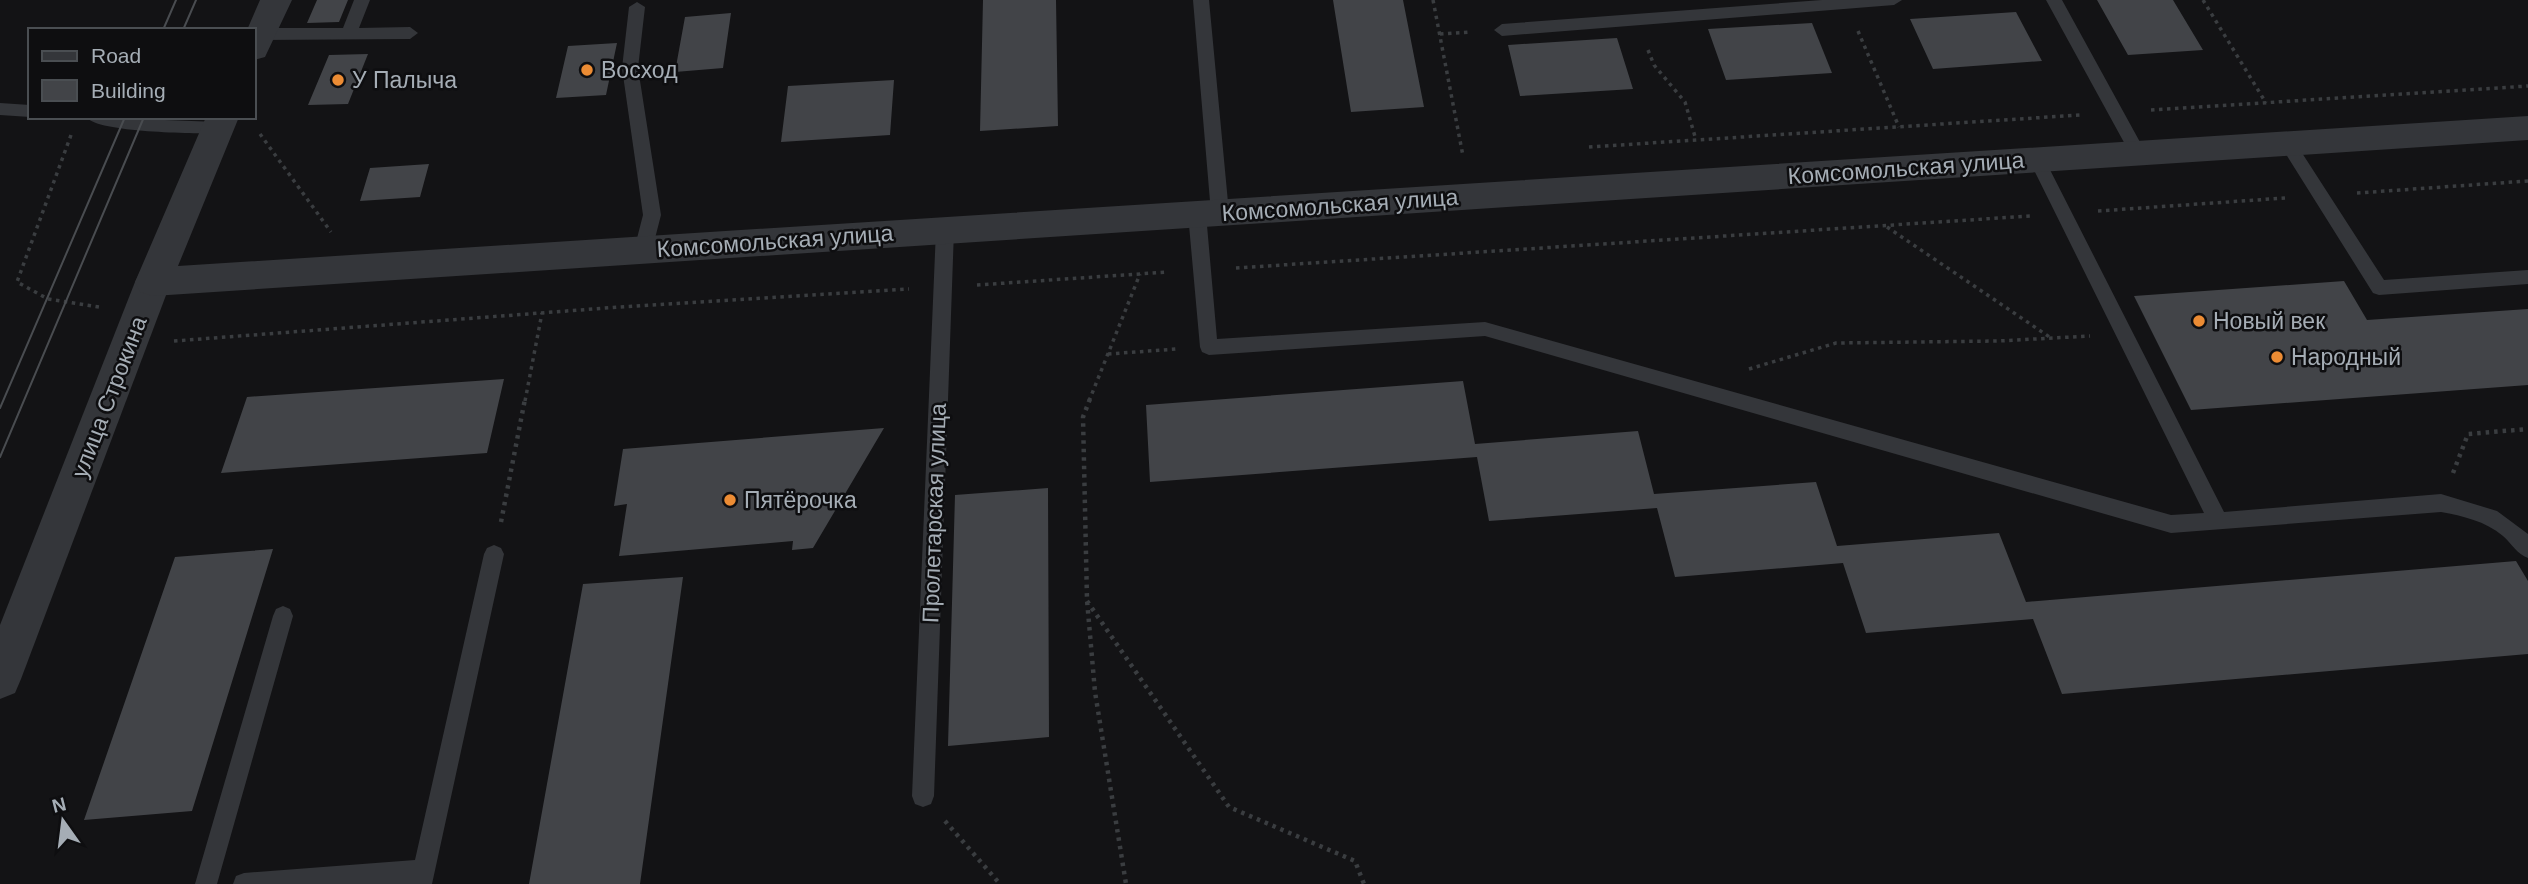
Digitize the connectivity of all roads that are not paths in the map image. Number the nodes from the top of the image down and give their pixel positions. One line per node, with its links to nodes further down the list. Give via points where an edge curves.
1 (276, 0): 10 (street)
2 (362, 0): 9 (lane)
3 (1201, 0): 19 (lane)
4 (1894, 0): 7 (lane)
5 (2053, 0): 17 (lane)
6 (637, 7): 21 (lane, via 629,68 652,215)
7 (1502, 30)
8 (410, 33): 9 (lane)
9 (349, 34): 10 (lane)
10 (257, 42)
11 (0, 109): 12 (lane)
12 (28, 111)
13 (106, 119): 14 (lane, via 140,125)
14 (220, 123): 23 (street, улица Строкина)
15 (2528, 128): 16 (street, Комсомольская улица)
16 (2287, 143): 17 (street, Комсомольская улица); 22 (lane, via 2379,288)
17 (2138, 153): 18 (street, Комсомольская улица)
18 (2037, 160): 19 (street, Комсомольская улица); 24 (lane)
19 (1209, 214): 20 (street, Комсомольская улица); 24 (lane, via 1202,270 1209,347 1485,329 2171,524)
20 (945, 230): 21 (street, Комсомольская улица); 29 (lane, Пролетарская улица)
21 (643, 250): 23 (street, Комсомольская улица)
22 (2528, 277)
23 (153, 282): 28 (street, улица Строкина)
24 (2218, 522): 25 (lane, via 2441,503 2494,517)
25 (2528, 549)
26 (495, 554): 30 (lane)
27 (283, 616): 31 (lane)
28 (0, 679)
29 (923, 796)
30 (422, 878): 32 (lane)
31 (206, 884)
32 (244, 884)

